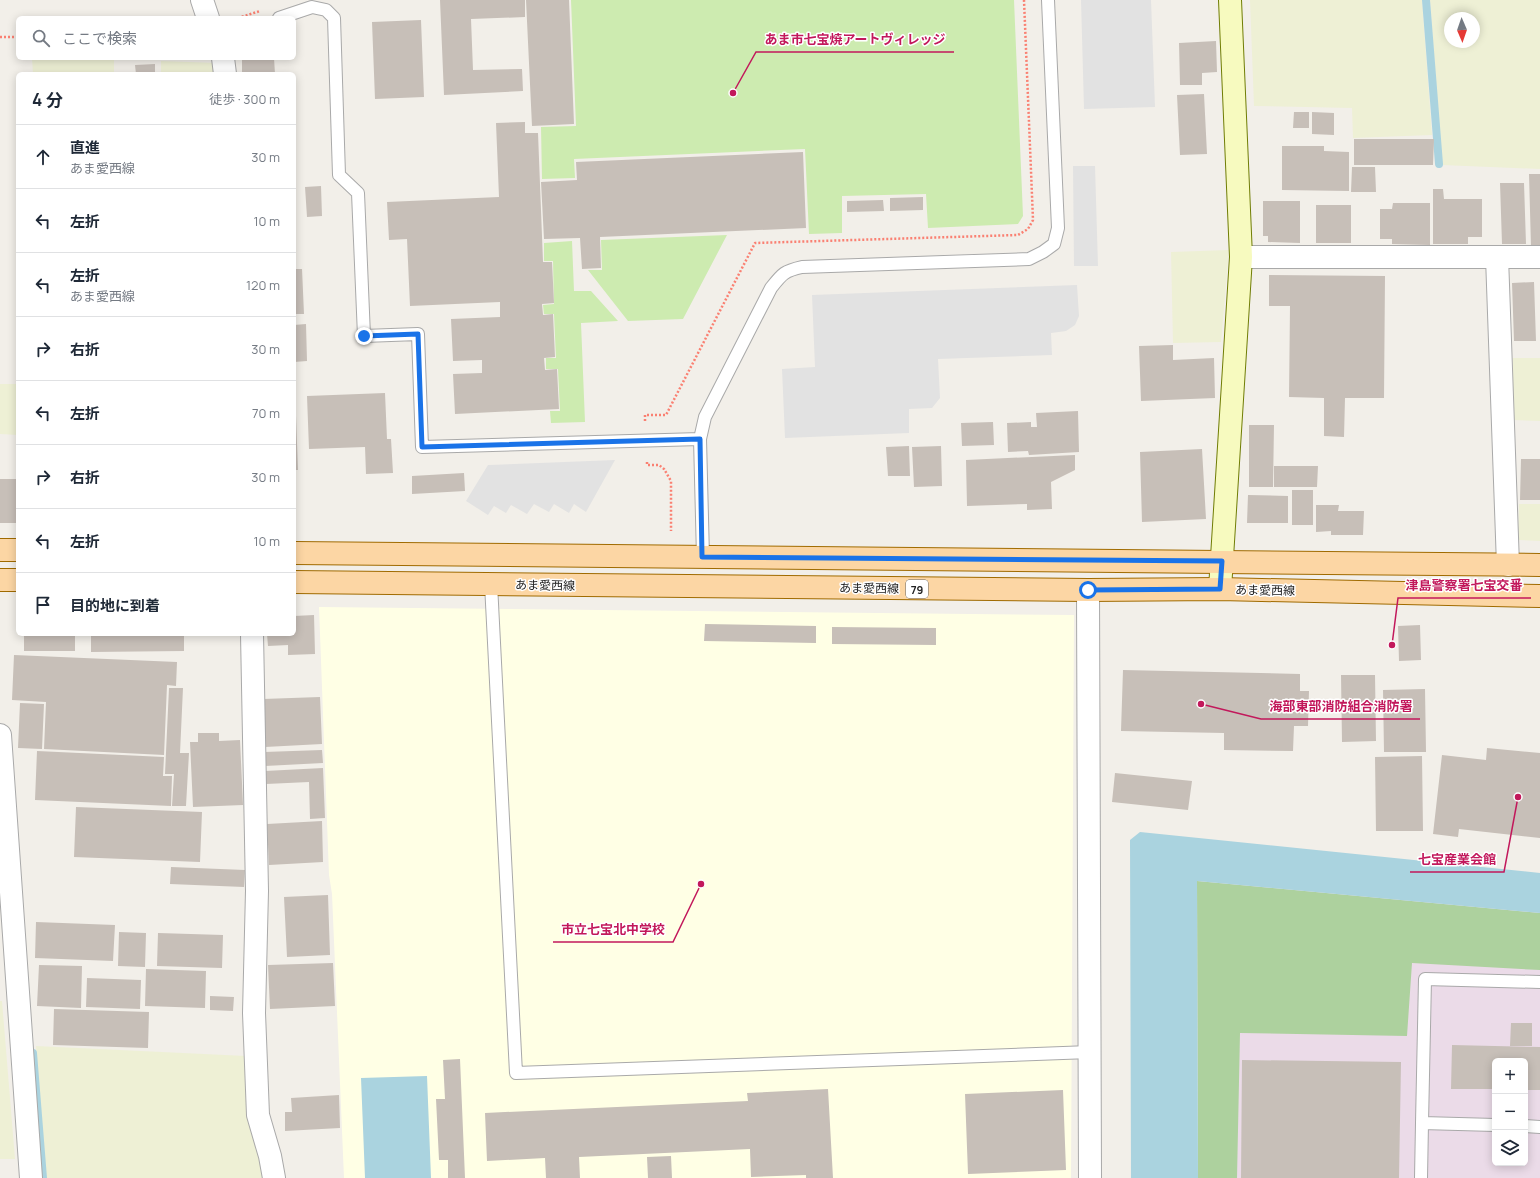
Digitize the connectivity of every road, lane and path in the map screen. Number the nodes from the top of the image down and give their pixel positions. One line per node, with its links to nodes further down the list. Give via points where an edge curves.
1 (1048, 0): 11 (lane, via 1058,228 1054,244 1029,259 802,266 788,270 771,288 705,417)
2 (1230, 0): 8 (street)
3 (285, 16): 11 (lane, via 312,7 326,10 334,18 339,175 358,193 364,336 418,334 422,447)
4 (16, 36): 5 (path)
5 (0, 37)
6 (223, 60): 7 (street)
7 (225, 72)
8 (1241, 257): 9 (street); 16 (street)
9 (1498, 257): 10 (street); 17 (street)
10 (1540, 258)
11 (700, 439): 15 (lane)
12 (0, 550): 13 (main road)
13 (16, 550)
14 (296, 553): 15 (main road)
15 (702, 557): 16 (main road)
16 (1222, 561): 17 (main road); 23 (street)
17 (1508, 565): 18 (main road)
18 (1540, 565)
19 (0, 580): 20 (main road)
20 (16, 580)
21 (296, 582): 22 (main road, あま愛西線 / 79)
22 (491, 584): 24 (main road, あま愛西線 / 79); 29 (lane, via 516,1073)
23 (1220, 589): 24 (main road, あま愛西線 / 79); 25 (main road, あま愛西線 / 79)
24 (1088, 590): 29 (street)
25 (1540, 596)
26 (252, 636): 35 (street, via 257,890 254,1013 258,1115)
27 (0, 735): 34 (street)
28 (1540, 982): 30 (lane, via 1426,979)
29 (1090, 1052): 36 (street)
30 (1422, 1123): 31 (lane); 37 (lane)
31 (1492, 1125)
32 (1528, 1126): 33 (lane)
33 (1540, 1127)
34 (31, 1178)
35 (274, 1178)
36 (1090, 1178)
37 (1421, 1178)

